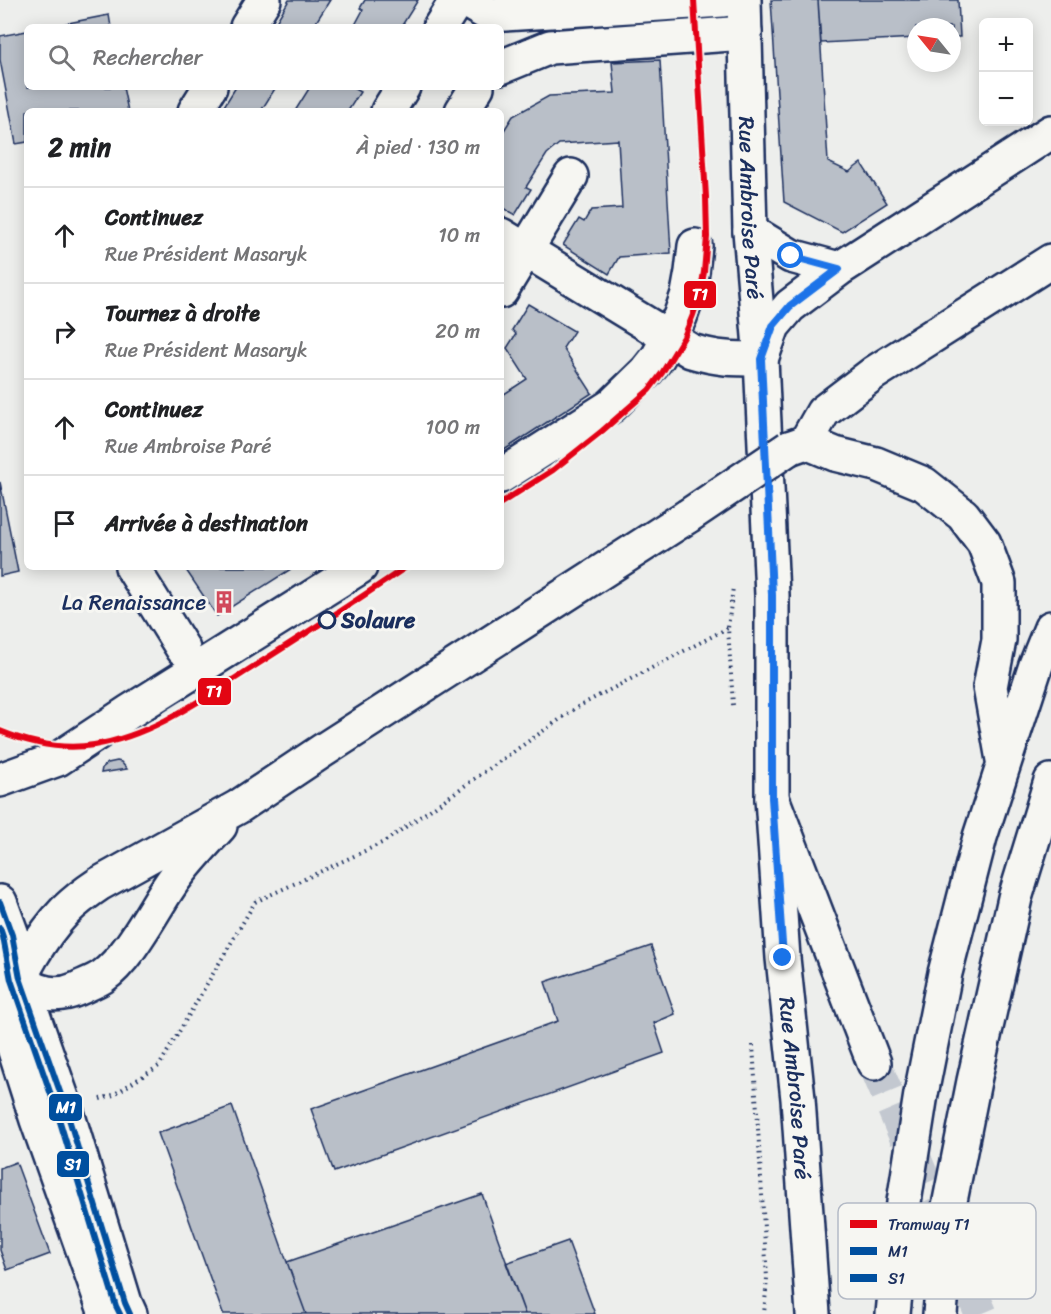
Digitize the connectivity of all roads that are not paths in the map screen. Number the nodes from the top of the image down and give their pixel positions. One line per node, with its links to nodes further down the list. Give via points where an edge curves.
1 (264, 0): 6 (main road)
2 (457, 0): 7 (main road)
3 (464, 0): 4 (main road, via 490,15)
4 (723, 0)
5 (744, 0): 8 (main road, Rue Ambroise Paré)
6 (249, 24)
7 (442, 24)
8 (745, 33): 9 (main road, via 549,47); 18 (main road, Rue Ambroise Paré)
9 (504, 66)
10 (208, 90): 13 (main road)
11 (401, 90): 14 (main road)
12 (475, 90): 15 (main road)
13 (197, 108)
14 (390, 108)
15 (464, 108)
16 (1051, 132): 22 (main road)
17 (571, 176): 19 (main road)
18 (750, 231): 22 (main road, via 791,256); 25 (main road, Rue Ambroise Paré)
19 (514, 242): 23 (main road); 24 (main road)
20 (695, 246): 24 (main road, via 688,294)
21 (1051, 261): 26 (main road, via 874,373 824,412)
22 (839, 269): 25 (main road, via 790,306 773,326)
23 (504, 280)
24 (669, 337): 25 (main road, via 691,351 711,357); 27 (main road, via 646,372 610,406)
25 (761, 359): 35 (main road, Rue Ambroise Paré, via 772,595)
26 (797, 445): 32 (main road, via 876,464 924,484 963,515 984,543 999,583 999,640 990,687); 36 (main road, bridge)
27 (504, 474)
28 (134, 570): 31 (main road)
29 (355, 570): 33 (main road, via 58,759)
30 (1051, 628): 32 (main road)
31 (183, 649)
32 (1003, 765): 44 (main road, via 948,962)
33 (0, 780)
34 (1051, 781): 38 (main road)
35 (772, 798): 43 (main road); 50 (main road, Rue Ambroise Paré)
36 (238, 807): 41 (main road, via 81,897 54,924); 41 (main road, via 185,866 124,954 100,978 71,991 51,994)
37 (1051, 855): 38 (main road)
38 (1015, 898): 45 (main road)
39 (0, 902): 41 (main road, via 12,934)
40 (0, 951): 41 (main road)
41 (20, 978): 42 (main road, via 8,1018); 49 (main road)
42 (4, 1020): 48 (main road)
43 (874, 1063)
44 (904, 1203)
45 (950, 1203)
46 (894, 1299): 51 (main road)
47 (941, 1299): 52 (main road)
48 (105, 1314)
49 (130, 1314)
50 (813, 1314)
51 (893, 1314)
52 (940, 1314)

